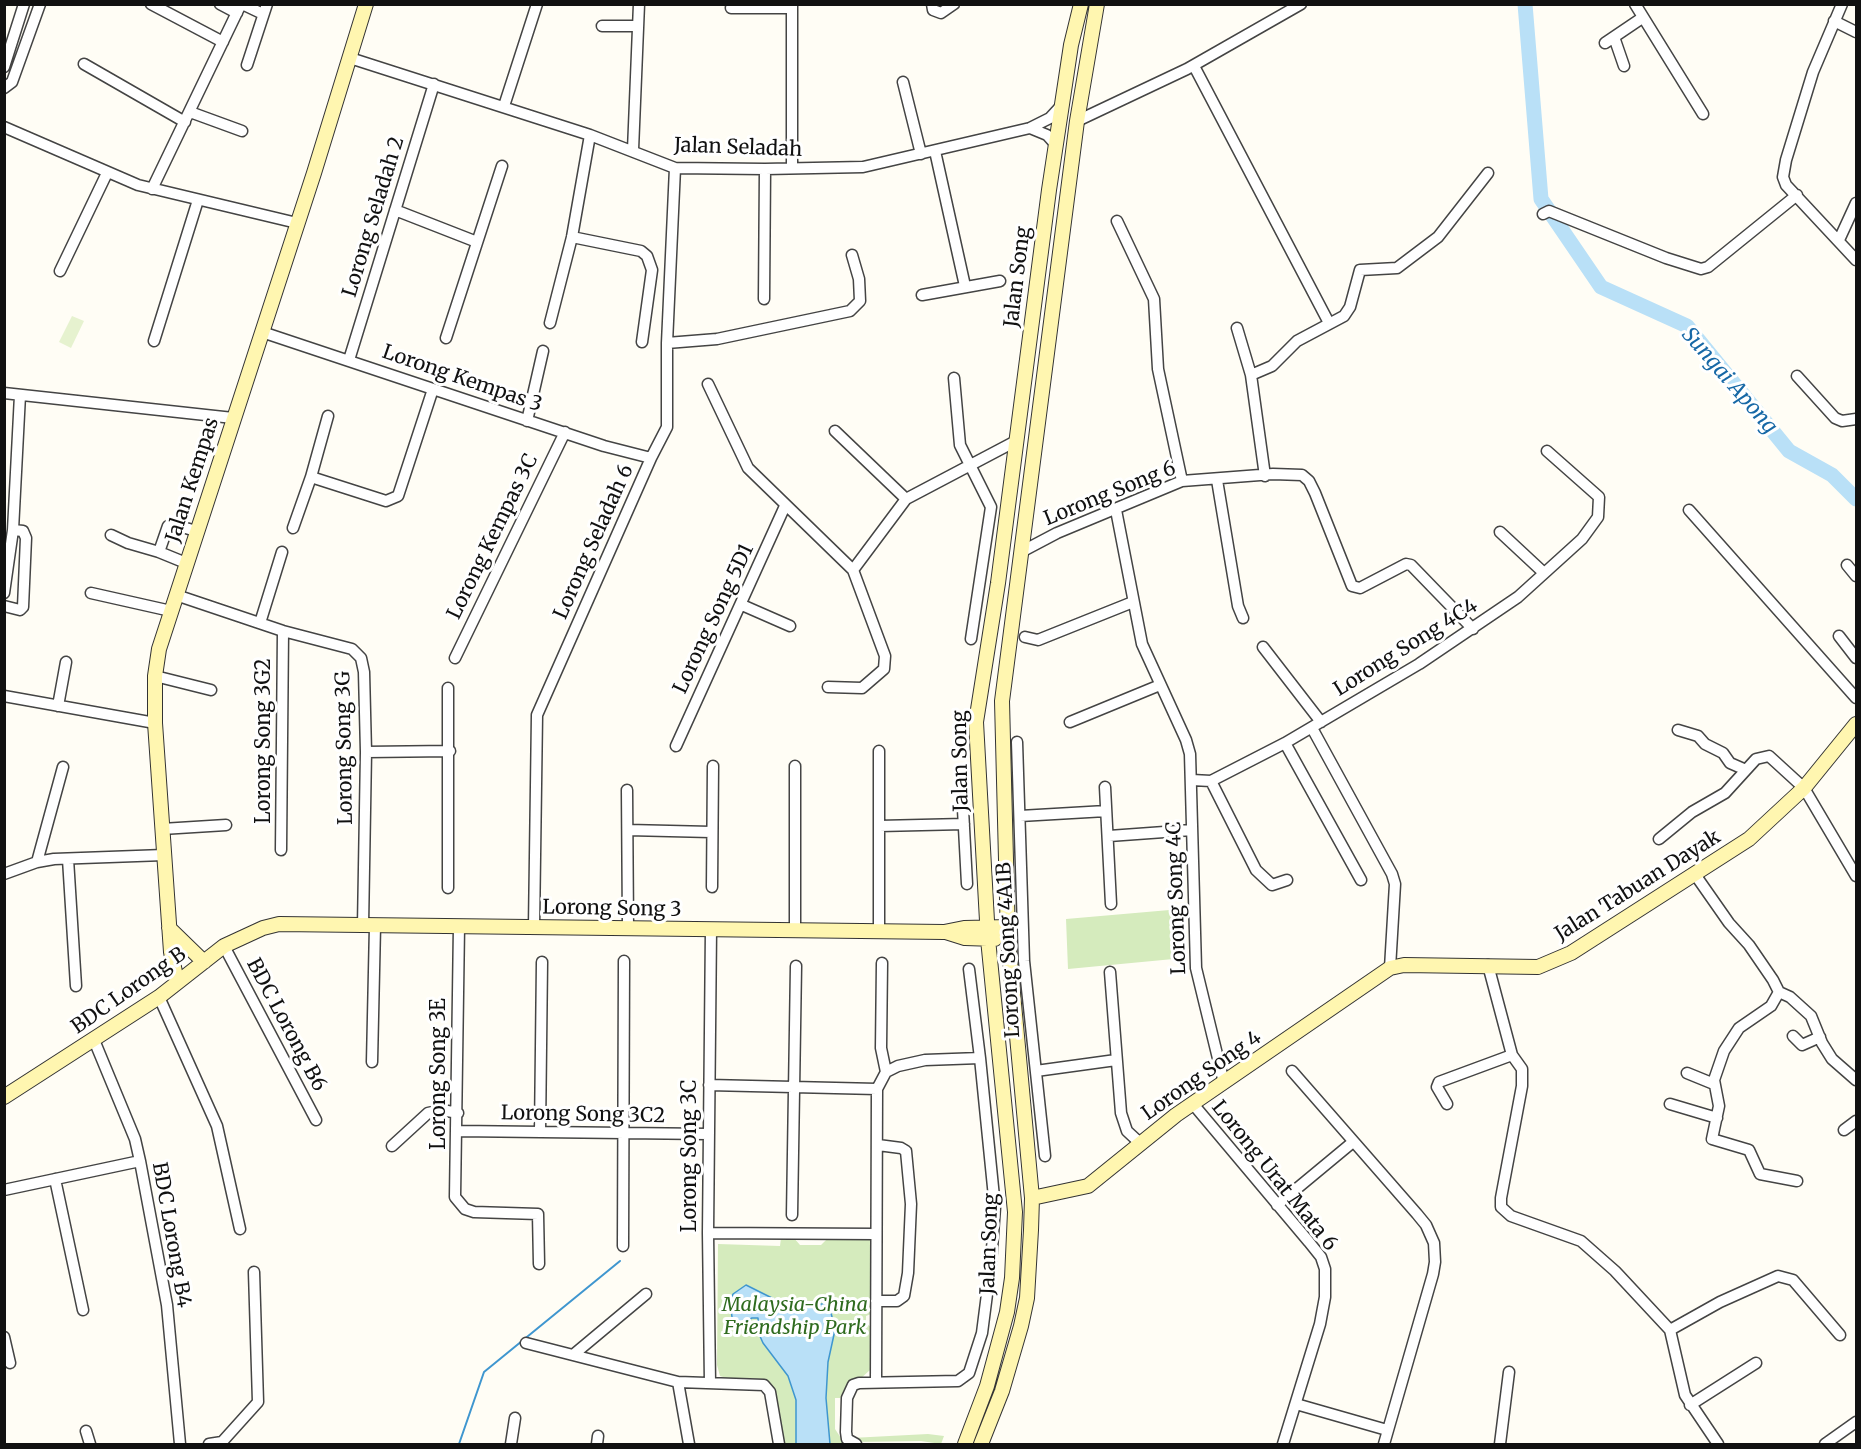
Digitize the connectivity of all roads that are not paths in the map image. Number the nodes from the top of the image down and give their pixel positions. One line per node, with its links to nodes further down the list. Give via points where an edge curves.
1 (24, 4): 21 (street)
2 (40, 4): 36 (street, via 12,82)
3 (151, 4): 27 (street)
4 (220, 4): 16 (street)
5 (366, 4): 28 (street, Jalan Kempas)
6 (537, 4): 38 (street)
7 (639, 4): 24 (street)
8 (932, 4): 9 (street, via 933,10 941,13)
9 (954, 4)
10 (1081, 4): 37 (street, Jalan Song)
11 (1097, 4): 41 (street, Jalan Song)
12 (1301, 4): 31 (street)
13 (1635, 4): 19 (street)
14 (1842, 4): 22 (street)
15 (792, 6): 17 (street); 52 (street)
16 (240, 7): 18 (street); 27 (street)
17 (731, 8)
18 (265, 9): 30 (street)
19 (1642, 18): 32 (street, via 1609,40); 39 (street)
20 (4, 19): 21 (street)
21 (18, 21): 26 (street)
22 (1834, 21): 25 (street); 57 (street, via 1813,72 1784,168 1786,185)
23 (602, 26): 24 (street)
24 (638, 26): 47 (street)
25 (1857, 32)
26 (9, 35): 33 (street)
27 (223, 42): 40 (street)
28 (350, 58): 35 (street, Jalan Seladah); 63 (street, Jalan Kempas)
29 (84, 64): 40 (street)
30 (247, 65)
31 (1194, 66): 41 (street); 75 (street)
32 (1624, 66)
33 (4, 67)
34 (903, 82): 49 (street)
35 (434, 84): 38 (street, Jalan Seladah); 60 (street, Lorong Seladah 2)
36 (4, 88)
37 (1063, 105): 43 (street, Jalan Seladah, via 1050,118); 46 (street, Jalan Song)
38 (504, 106): 45 (street, Jalan Seladah)
39 (1703, 114)
40 (188, 117): 44 (street); 56 (street)
41 (1077, 121): 95 (street, Jalan Song)
42 (4, 127): 55 (street)
43 (1030, 128): 46 (street, via 1047,135); 48 (street, Jalan Seladah)
44 (242, 131)
45 (590, 135): 47 (street, Jalan Seladah); 64 (street)
46 (1056, 145): 98 (street, Jalan Song)
47 (633, 150): 51 (street, Jalan Seladah)
48 (935, 151): 49 (street, Jalan Seladah); 71 (street)
49 (921, 154): 52 (street, Jalan Seladah, via 863,167)
50 (502, 166): 66 (street)
51 (675, 168): 53 (street, Jalan Seladah); 81 (street, Lorong Seladah 6)
52 (792, 168): 53 (street, Jalan Seladah)
53 (765, 170): 73 (street)
54 (1488, 172): 75 (street, via 1438,237 1397,268 1360,270 1350,307 1344,316)
55 (107, 173): 56 (street); 69 (street)
56 (152, 189): 58 (street)
57 (1797, 195): 61 (street, via 1708,267 1701,268); 65 (street)
58 (198, 200): 63 (street); 79 (street)
59 (1857, 203): 65 (street)
60 (395, 210): 66 (street); 83 (street, Lorong Seladah 2)
61 (1546, 213)
62 (1118, 221): 105 (street, via 1154,299 1158,369)
63 (297, 223): 77 (street, Jalan Kempas)
64 (572, 237): 74 (street); 80 (street, via 641,251 647,256 652,270)
65 (1839, 240): 68 (street)
66 (477, 242): 78 (street)
67 (852, 255): 81 (street, via 860,301 849,311 717,339)
68 (1857, 260)
69 (60, 271)
70 (1000, 281): 71 (street)
71 (965, 286): 72 (street)
72 (922, 295)
73 (764, 299)
74 (550, 323)
75 (1329, 323): 84 (street, via 1297,341 1272,366)
76 (1237, 328): 84 (street)
77 (262, 332): 83 (street, Lorong Kempas 3); 92 (street, Jalan Kempas)
78 (446, 338)
79 (154, 340)
80 (642, 342)
81 (667, 343): 100 (street, Lorong Seladah 6, via 667,427)
82 (543, 351): 94 (street)
83 (349, 360): 88 (street, Lorong Kempas 3)
84 (1251, 375): 102 (street)
85 (1797, 376): 93 (street, via 1836,418)
86 (954, 378): 101 (street, via 960,445)
87 (708, 384): 107 (street, via 748,468)
88 (433, 389): 94 (street, Lorong Kempas 3); 103 (street, via 394,499 386,501)
89 (4, 393): 90 (street)
90 (20, 395): 92 (street); 111 (street)
91 (328, 416): 103 (street)
92 (233, 418): 112 (street, Jalan Kempas)
93 (1857, 419)
94 (527, 421): 97 (street, Lorong Kempas 3)
95 (1037, 427): 98 (street, via 1027,440); 117 (street, Jalan Song)
96 (835, 431): 106 (street)
97 (565, 432): 100 (street, Lorong Kempas 3); 140 (street, Lorong Kempas 3C)
98 (1016, 441): 101 (street); 123 (street, Jalan Song)
99 (1547, 451): 121 (street, Lorong Song 4C4, via 1599,497 1598,517 1592,528)
100 (651, 458): 199 (street, Lorong Seladah 6, via 537,715)
101 (968, 465): 106 (street); 138 (street, via 991,507)
102 (1265, 476): 104 (street, Lorong Song 6); 134 (street, Lorong Song 6, via 1302,475 1309,481 1352,586 1360,588 1406,564 1412,566)
103 (311, 477): 110 (street)
104 (1217, 480): 105 (street, Lorong Song 6); 131 (street)
105 (1182, 481): 108 (street, Lorong Song 6)
106 (906, 499): 120 (street)
107 (785, 506): 120 (street); 128 (street, Lorong Song 5D1)
108 (1116, 510): 117 (street, Lorong Song 6); 127 (street, Lorong Song 4C)
109 (1689, 510): 149 (street)
110 (293, 528)
111 (13, 530): 124 (street); 129 (street, via 23,531 26,538 23,607 20,610)
112 (196, 531): 115 (street, via 181,525 168,526); 118 (street, Jalan Kempas)
113 (1500, 532): 121 (street)
114 (111, 534): 115 (street)
115 (159, 552): 118 (street)
116 (282, 552): 132 (street)
117 (1021, 552): 123 (street, via 1009,561); 206 (street, Jalan Song, via 1002,701)
118 (186, 563): 126 (street, Jalan Kempas)
119 (1847, 565): 122 (street)
120 (853, 570): 145 (street, via 885,656 885,669 862,688)
121 (1544, 573): 134 (street, Lorong Song 4C4)
122 (1857, 576)
123 (998, 583): 205 (street, Jalan Song, via 976,722)
124 (4, 593)
125 (91, 593): 130 (street)
126 (176, 595): 130 (street, Jalan Kempas); 132 (street, Lorong Song 3G)
127 (1133, 602): 137 (street, via 1038,640); 144 (street, Lorong Song 4C, via 1142,644)
128 (742, 605): 133 (street); 158 (street, Lorong Song 5D1)
129 (4, 606)
130 (171, 611): 143 (street, Jalan Kempas)
131 (1243, 618)
132 (260, 623): 135 (street, Lorong Song 3G)
133 (790, 626)
134 (1473, 629): 154 (street, Lorong Song 4C4)
135 (283, 631): 161 (street, Lorong Song 3G, via 352,649 360,658 364,672); 183 (street, Lorong Song 3G2)
136 (1839, 636): 141 (street)
137 (1025, 637)
138 (971, 639)
139 (1263, 647): 154 (street)
140 (455, 658)
141 (1857, 658)
142 (66, 662): 150 (street)
143 (154, 676): 147 (street); 152 (street, Jalan Kempas)
144 (1160, 685): 151 (street); 167 (street, Lorong Song 4C, via 1186,740)
145 (828, 687)
146 (448, 688): 159 (street)
147 (212, 690)
148 (4, 696): 150 (street)
149 (1857, 698)
150 (58, 706): 152 (street)
151 (1070, 722)
152 (154, 723): 177 (street, Jalan Kempas)
153 (1857, 724): 170 (street, Jalan Tabuan Dayak)
154 (1316, 725): 157 (street, Lorong Song 4C4); 215 (street, via 1392,874 1395,884)
155 (1677, 730): 165 (street, via 1698,736 1723,753 1730,763)
156 (1017, 742): 173 (street, Lorong Song 4A1B)
157 (1285, 743): 168 (street, Lorong Song 4C4); 191 (street)
158 (675, 746)
159 (450, 751): 161 (street); 194 (street)
160 (879, 751): 176 (street)
161 (366, 752): 197 (street, Lorong Song 3G)
162 (713, 766): 180 (street)
163 (795, 766): 203 (street)
164 (63, 767): 186 (street)
165 (1746, 770): 170 (street, via 1756,759 1769,756); 182 (street, via 1725,793 1692,812)
166 (960, 772): 174 (street)
167 (1192, 780): 168 (street); 179 (street, Lorong Song 4C)
168 (1211, 781): 190 (street, via 1256,870 1272,885)
169 (1105, 787): 172 (street)
170 (1804, 788): 187 (street, Jalan Tabuan Dayak, via 1749,839); 189 (street)
171 (627, 790): 178 (street)
172 (1106, 811): 173 (street); 181 (street)
173 (1020, 816): 228 (street, Lorong Song 4A1B, via 1024,961)
174 (964, 824): 176 (street); 192 (street)
175 (226, 825): 177 (street)
176 (879, 826): 204 (street)
177 (162, 829): 184 (street, Jalan Kempas)
178 (628, 830): 180 (street); 201 (street)
179 (1192, 830): 181 (street); 233 (street, Lorong Song 4C, via 1196,968)
180 (711, 832): 193 (street)
181 (1109, 836): 195 (street)
182 (1659, 839)
183 (281, 850)
184 (164, 855): 185 (street); 200 (street, Jalan Kempas)
185 (68, 859): 186 (street); 218 (street)
186 (37, 862): 188 (street)
187 (1694, 873): 212 (street, Jalan Tabuan Dayak, via 1555,962 1538,967); 219 (street)
188 (4, 874)
189 (1857, 876)
190 (1287, 880)
191 (1361, 880)
192 (967, 884)
193 (712, 887)
194 (448, 888)
195 (1112, 904)
196 (279, 924): 197 (street, Lorong Song 3); 207 (street, BDC Lorong B)
197 (369, 926): 198 (street, Lorong Song 3); 227 (street, Lorong Song 3G)
198 (459, 926): 199 (street, Lorong Song 3); 242 (street, Lorong Song 3E)
199 (534, 927): 201 (street, Lorong Song 3)
200 (169, 928): 209 (street); 217 (street, Jalan Kempas)
201 (628, 928): 202 (street, Lorong Song 3)
202 (711, 929): 203 (street, Lorong Song 3); 235 (street, Lorong Song 3C)
203 (795, 929): 204 (street, Lorong Song 3)
204 (879, 931): 205 (street, Lorong Song 3)
205 (987, 933): 206 (street, Lorong Song 3); 296 (street, Jalan Song, via 1014,1223 1012,1278 987,1386)
206 (1008, 933): 260 (street, Jalan Song)
207 (224, 946): 209 (street, BDC Lorong B); 244 (street, BDC Lorong B6)
208 (624, 961): 249 (street)
209 (204, 962): 217 (street, BDC Lorong B)
210 (543, 962): 248 (street)
211 (882, 963): 230 (street, via 881,1048)
212 (1488, 965): 215 (street, Jalan Tabuan Dayak, via 1404,965); 224 (street)
213 (796, 966): 236 (street)
214 (969, 969): 225 (street)
215 (1390, 969): 233 (street, Lorong Song 4)
216 (1110, 972): 226 (street)
217 (177, 982): 220 (street, BDC Lorong B)
218 (76, 986)
219 (1779, 992): 222 (street, via 1811,1016); 234 (street, via 1771,1006 1732,1037)
220 (159, 997): 223 (street, BDC Lorong B); 263 (street, via 217,1126)
221 (1793, 1036): 222 (street, via 1802,1045)
222 (1820, 1037): 232 (street, via 1833,1059)
223 (94, 1040): 238 (street, BDC Lorong B); 256 (street, BDC Lorong B4, via 135,1139)
224 (1512, 1055): 240 (street, via 1439,1082 1437,1087); 272 (street, via 1522,1069 1522,1086 1501,1207 1510,1216 1575,1238 1591,1249)
225 (980, 1058): 230 (street, via 925,1060); 281 (street, via 995,1207 982,1333 969,1372 958,1381)
226 (1116, 1060): 228 (street); 252 (street, via 1123,1124)
227 (372, 1062)
228 (1036, 1071): 255 (street, Lorong Song 4A1B)
229 (1292, 1071): 251 (street)
230 (886, 1072): 237 (street)
231 (1687, 1074): 234 (street)
232 (1857, 1080)
233 (1224, 1083): 239 (street, Lorong Song 4)
234 (1714, 1084): 243 (street, via 1719,1106)
235 (709, 1085): 236 (street); 250 (street, Lorong Song 3C)
236 (793, 1087): 237 (street); 262 (street)
237 (878, 1089): 253 (street)
238 (4, 1097)
239 (1193, 1104): 252 (street, Lorong Song 4); 261 (street, Lorong Urat Mata 6)
240 (1447, 1104)
241 (1670, 1104): 243 (street)
242 (458, 1113): 246 (street, Lorong Song 3E); 254 (street, via 428,1113)
243 (1716, 1118): 258 (street, via 1714,1142 1749,1150 1760,1174)
244 (316, 1120)
245 (1857, 1121): 247 (street)
246 (458, 1131): 248 (street, Lorong Song 3C2); 267 (street, Lorong Song 3E, via 455,1197 465,1209 474,1212 538,1214)
247 (1844, 1131)
248 (540, 1132): 249 (street, Lorong Song 3C2)
249 (622, 1133): 250 (street, Lorong Song 3C2); 266 (street)
250 (708, 1134): 264 (street, Lorong Song 3C)
251 (1353, 1142): 261 (street); 287 (street, via 1426,1225 1435,1252 1433,1274)
252 (1141, 1144): 260 (street, Lorong Song 4, via 1084,1188)
253 (878, 1145): 265 (street); 270 (street, via 906,1151 911,1204 904,1296 897,1301)
254 (392, 1146)
255 (1045, 1156)
256 (140, 1161): 257 (street); 290 (street, BDC Lorong B4, via 167,1305)
257 (55, 1179): 259 (street); 271 (street)
258 (1797, 1181)
259 (4, 1190)
260 (1032, 1197): 297 (street, Jalan Song, via 1030,1266 1022,1326)
261 (1276, 1205): 283 (street, Lorong Urat Mata 6, via 1317,1251 1325,1269 1321,1317)
262 (792, 1215)
263 (240, 1229)
264 (708, 1233): 265 (street); 282 (street, Lorong Song 3C)
265 (876, 1233): 270 (street)
266 (623, 1246)
267 (539, 1264)
268 (254, 1272): 291 (street, via 258,1402 222,1442)
269 (646, 1294): 276 (street)
270 (876, 1301): 281 (street)
271 (83, 1310)
272 (1670, 1330): 273 (street, via 1778,1276 1793,1280); 284 (street, via 1681,1384)
273 (1840, 1335)
274 (4, 1337): 277 (street)
275 (526, 1343): 276 (street)
276 (573, 1355): 280 (street)
277 (10, 1363)
278 (1756, 1363): 284 (street)
279 (1509, 1372): 300 (street)
280 (678, 1382): 282 (street); 293 (street)
281 (876, 1382): 295 (street, via 859,1383 848,1391 847,1439)
282 (710, 1383): 294 (street, via 764,1385 770,1392)
283 (1296, 1404): 287 (street); 298 (street, Lorong Urat Mata 6)
284 (1690, 1405): 301 (street)
285 (515, 1418): 292 (street)
286 (1857, 1422): 302 (street)
287 (1387, 1430): 299 (street)
288 (86, 1431): 289 (street)
289 (90, 1444)
290 (180, 1444)
291 (208, 1444)
292 (511, 1444)
293 (689, 1444)
294 (778, 1444)
295 (856, 1444)
296 (965, 1444)
297 (981, 1444)
298 (1283, 1444)
299 (1384, 1444)
300 (1500, 1444)
301 (1718, 1444)
302 (1825, 1444)

